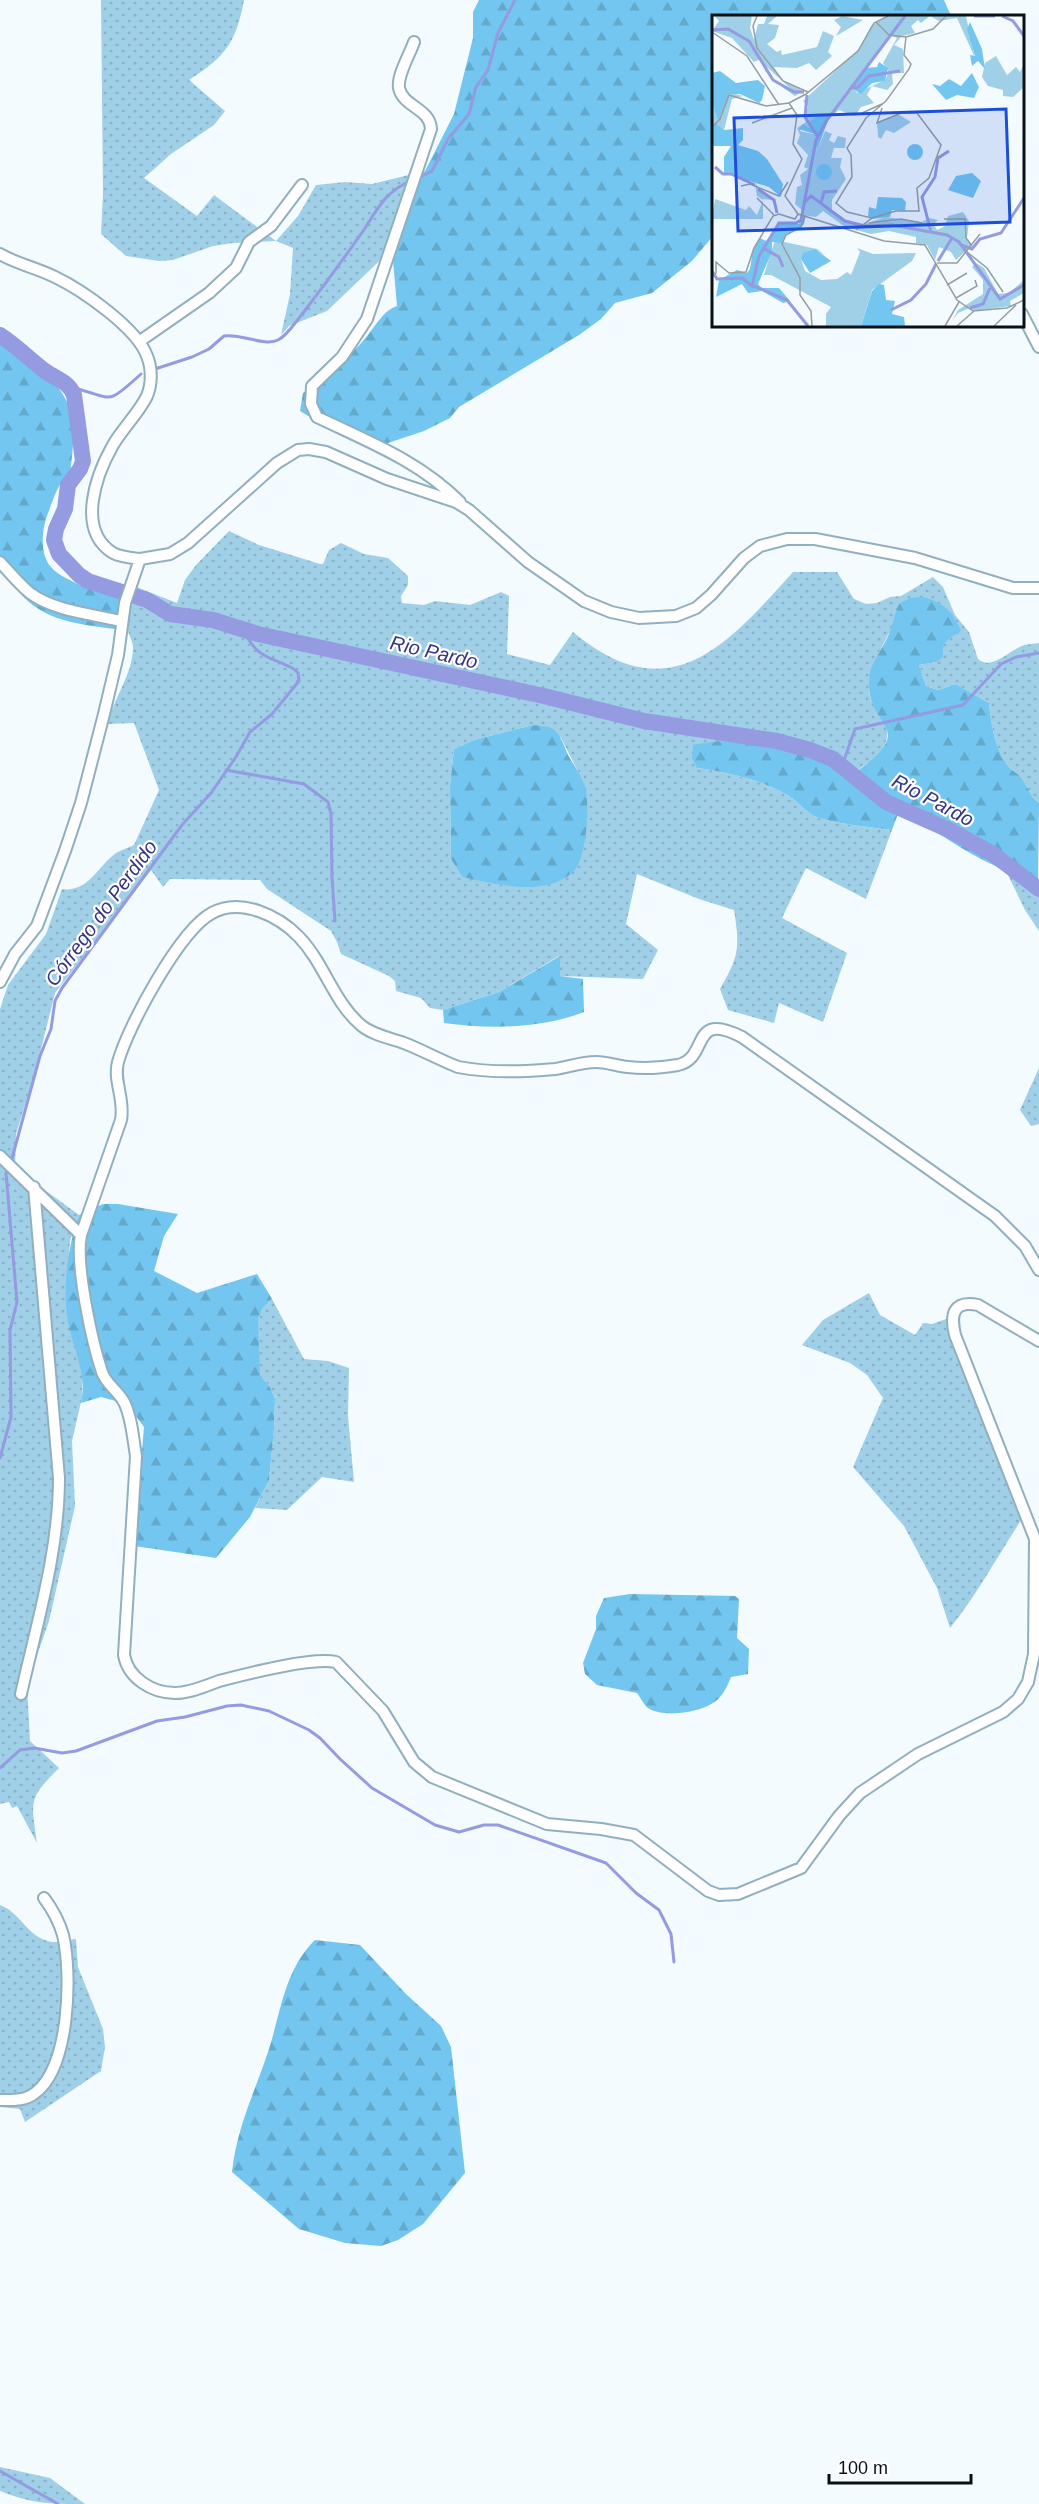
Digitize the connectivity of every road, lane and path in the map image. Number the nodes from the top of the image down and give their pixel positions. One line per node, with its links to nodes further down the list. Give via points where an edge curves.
1 (414, 42): 7 (street, via 399,88 429,117 431,129 367,319 342,357 312,386 311,404 317,417 430,474)
2 (302, 185): 5 (street, via 271,226 249,242 236,268 209,293)
3 (0, 254): 5 (street, via 58,279 122,322)
4 (1024, 316): 6 (street)
5 (140, 341): 8 (street, via 148,356 151,383 147,396 113,446 98,480 92,526 115,554)
6 (1039, 347)
7 (469, 510): 8 (street, via 326,452 298,450 277,463 188,543 170,554); 10 (street, via 528,562 584,601 639,618 676,616 696,608 752,552 787,539 815,539 915,558 1013,588)
8 (140, 560): 11 (street)
9 (0, 562): 11 (street, via 25,588 45,601)
10 (1039, 588)
11 (121, 621): 12 (street, via 118,655 104,714 65,851 37,926)
12 (0, 982)
13 (0, 1156): 14 (street)
14 (34, 1187): 15 (street); 18 (street, via 59,1505 55,1542)
15 (81, 1235): 16 (street, via 121,1120 123,1102 116,1076 119,1058 143,1005 165,965 200,922 213,912 244,908 277,919 299,937 325,972 346,1012 364,1028 458,1067 540,1070 595,1062 650,1069 668,1067 683,1064 712,1029 728,1030 996,1216 1025,1245); 17 (street, via 80,1267 103,1374 124,1402 136,1456 124,1655 132,1674 147,1685 176,1694 313,1661 336,1662 382,1711 414,1762 432,1777 547,1824 634,1835 708,1891 729,1896 801,1868 860,1793 918,1754 1003,1712 1018,1699 1028,1682 1034,1654 1035,1539 955,1335 953,1313 959,1305 978,1305)
16 (1039, 1270)
17 (1039, 1341)
18 (21, 1694)
19 (44, 1898): 20 (street, via 58,1920 66,1960 68,2006 61,2045 38,2091 19,2100)
20 (0, 2100)

